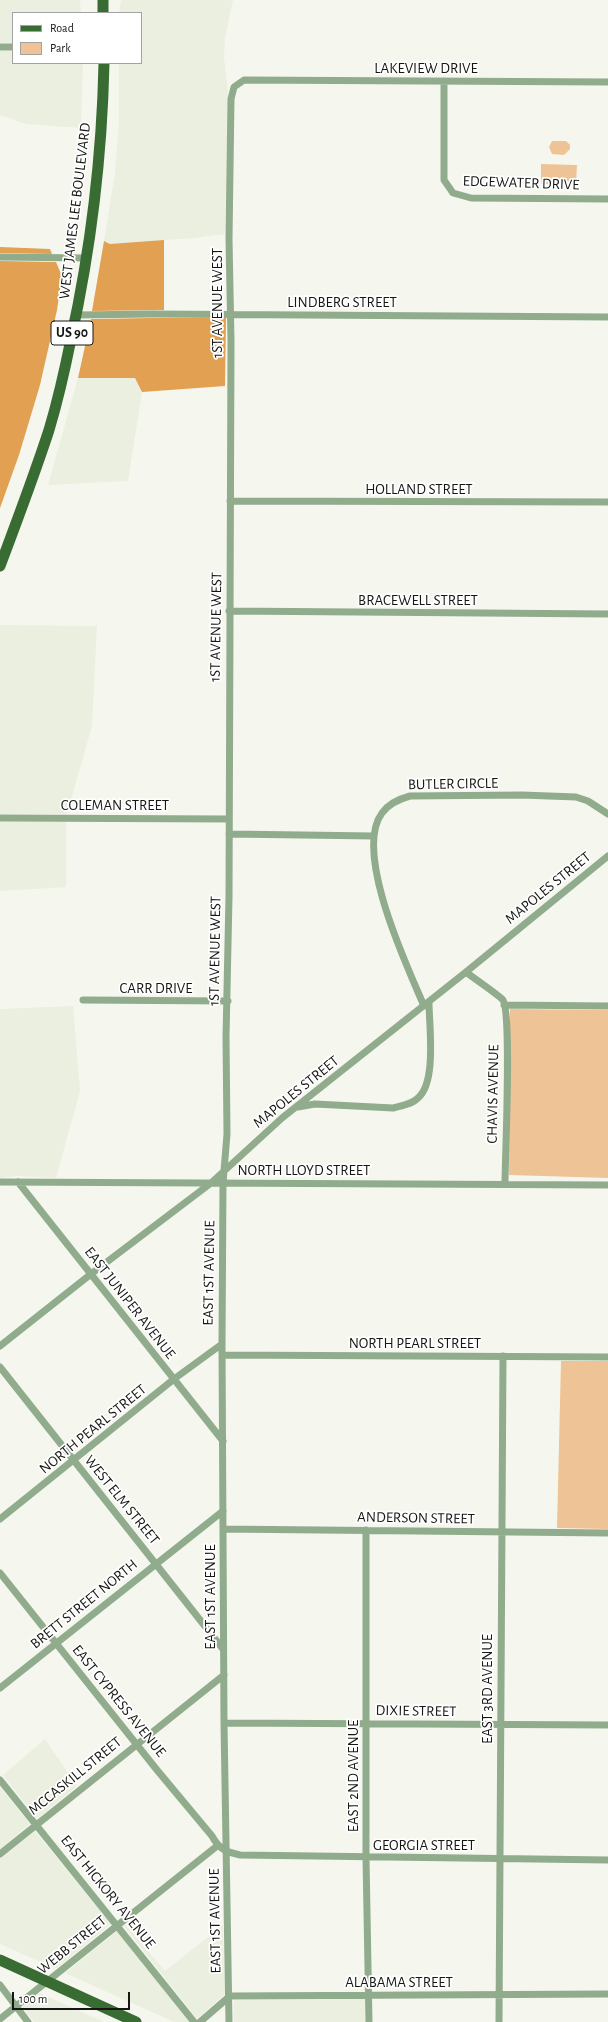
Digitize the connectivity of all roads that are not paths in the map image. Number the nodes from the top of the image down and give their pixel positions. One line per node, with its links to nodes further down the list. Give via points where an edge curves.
1 (103, 0): 2 (main road)
2 (103, 12)
3 (0, 47): 4 (street)
4 (12, 47)
5 (104, 64): 11 (main road, WEST JAMES LEE BOULEVARD / US 90, via 100,148)
6 (444, 81): 7 (street, LAKEVIEW DRIVE); 8 (street, LAKEVIEW DRIVE); 9 (street, EDGEWATER DRIVE, via 444,180 452,193 471,198)
7 (241, 82): 12 (street, 1ST AVENUE WEST, via 234,87 231,99)
8 (608, 82)
9 (608, 198)
10 (0, 257): 11 (street)
11 (87, 258): 13 (main road, WEST JAMES LEE BOULEVARD / US 90)
12 (230, 314): 13 (street, LINDBERG STREET); 14 (street, LINDBERG STREET); 15 (street, 1ST AVENUE WEST)
13 (76, 315): 17 (main road, WEST JAMES LEE BOULEVARD / US 90, via 49,429)
14 (608, 317)
15 (230, 501): 16 (street, HOLLAND STREET); 18 (street, 1ST AVENUE WEST)
16 (608, 502)
17 (0, 566)
18 (229, 612): 19 (street, BRACEWELL STREET); 22 (street, 1ST AVENUE WEST)
19 (608, 614)
20 (608, 814): 24 (street, BUTLER CIRCLE, via 588,801 576,797 410,796 399,798 381,813)
21 (0, 818): 22 (street, COLEMAN STREET)
22 (229, 819): 23 (street, 1ST AVENUE WEST)
23 (229, 834): 24 (street); 28 (street, 1ST AVENUE WEST)
24 (374, 836): 29 (street, BUTLER CIRCLE, via 378,882 386,913 402,956)
25 (608, 856): 26 (street, MAPOLES STREET)
26 (466, 972): 29 (street, MAPOLES STREET); 30 (street, via 500,998)
27 (83, 1000): 28 (street, CARR DRIVE)
28 (228, 1001): 33 (street, 1ST AVENUE WEST, via 227,1134)
29 (427, 1004): 32 (street, MAPOLES STREET); 32 (street, via 429,1073 424,1092 419,1098 393,1108 315,1104)
30 (504, 1005): 31 (street); 38 (street, CHAVIS AVENUE, via 507,1035)
31 (608, 1006)
32 (296, 1107): 33 (street, MAPOLES STREET)
33 (224, 1172): 36 (street, MAPOLES STREET); 37 (street, EAST 1ST AVENUE)
34 (0, 1182): 35 (street, NORTH LLOYD STREET)
35 (18, 1182): 36 (street, NORTH LLOYD STREET); 40 (street, EAST JUNIPER AVENUE)
36 (211, 1183): 37 (street, NORTH LLOYD STREET); 40 (street, MAPOLES STREET)
37 (223, 1183): 38 (street, NORTH LLOYD STREET); 41 (street, EAST 1ST AVENUE)
38 (505, 1184): 39 (street, NORTH LLOYD STREET)
39 (608, 1185)
40 (91, 1274): 42 (street, MAPOLES STREET); 47 (street, EAST JUNIPER AVENUE)
41 (222, 1344): 43 (street, EAST 1ST AVENUE); 47 (street, NORTH PEARL STREET)
42 (0, 1346)
43 (222, 1354): 44 (street, NORTH PEARL STREET); 48 (street, EAST 1ST AVENUE)
44 (503, 1356): 45 (street, NORTH PEARL STREET); 54 (street, EAST 3RD AVENUE)
45 (608, 1357)
46 (0, 1367): 49 (street, WEST ELM STREET)
47 (174, 1379): 48 (street, EAST JUNIPER AVENUE); 49 (street, NORTH PEARL STREET)
48 (223, 1441): 50 (street, EAST 1ST AVENUE)
49 (74, 1461): 51 (street, NORTH PEARL STREET); 56 (street, WEST ELM STREET)
50 (223, 1511): 52 (street, EAST 1ST AVENUE); 56 (street, BRETT STREET NORTH)
51 (0, 1519)
52 (223, 1529): 53 (street, ANDERSON STREET); 59 (street, EAST 1ST AVENUE)
53 (366, 1530): 54 (street, ANDERSON STREET); 63 (street, EAST 2ND AVENUE)
54 (502, 1532): 55 (street, ANDERSON STREET); 64 (street, EAST 3RD AVENUE)
55 (608, 1533)
56 (156, 1563): 58 (street, BRETT STREET NORTH); 59 (street, WEST ELM STREET)
57 (0, 1573): 58 (street, EAST CYPRESS AVENUE)
58 (56, 1643): 61 (street, BRETT STREET NORTH); 66 (street, EAST CYPRESS AVENUE)
59 (224, 1649): 60 (street, EAST 1ST AVENUE)
60 (224, 1675): 62 (street, EAST 1ST AVENUE); 66 (street, MCCASKILL STREET)
61 (0, 1688)
62 (224, 1723): 63 (street, DIXIE STREET); 70 (street, EAST 1ST AVENUE)
63 (366, 1723): 64 (street, DIXIE STREET); 72 (street, EAST 2ND AVENUE)
64 (500, 1725): 65 (street, DIXIE STREET); 73 (street, EAST 3RD AVENUE)
65 (608, 1725)
66 (136, 1743): 68 (street, MCCASKILL STREET); 69 (street, EAST CYPRESS AVENUE, via 212,1836)
67 (0, 1780): 68 (street, EAST HICKORY AVENUE)
68 (36, 1825): 71 (street, MCCASKILL STREET); 75 (street, EAST HICKORY AVENUE)
69 (217, 1846): 70 (street, GEORGIA STREET); 75 (street, WEBB STREET)
70 (226, 1852): 72 (street, GEORGIA STREET, via 240,1855); 82 (street, EAST 1ST AVENUE)
71 (0, 1854)
72 (366, 1858): 73 (street, GEORGIA STREET); 80 (street, EAST 2ND AVENUE)
73 (500, 1859): 74 (street, GEORGIA STREET); 81 (street, EAST 3RD AVENUE)
74 (608, 1860)
75 (117, 1925): 77 (street, WEBB STREET); 87 (street, EAST HICKORY AVENUE)
76 (0, 1960): 77 (main road)
77 (48, 1982): 83 (street, WEBB STREET); 86 (main road)
78 (0, 1985): 83 (street)
79 (608, 1994): 81 (street, ALABAMA STREET)
80 (369, 1995): 81 (street, ALABAMA STREET); 82 (street, ALABAMA STREET); 90 (street, EAST 2ND AVENUE)
81 (499, 1995): 91 (street, EAST 3RD AVENUE)
82 (230, 1996): 88 (street); 89 (street, EAST 1ST AVENUE)
83 (16, 2007): 84 (street, WEBB STREET); 85 (street)
84 (0, 2019)
85 (28, 2022)
86 (136, 2022)
87 (194, 2022)
88 (200, 2022)
89 (229, 2022)
90 (369, 2022)
91 (499, 2022)

